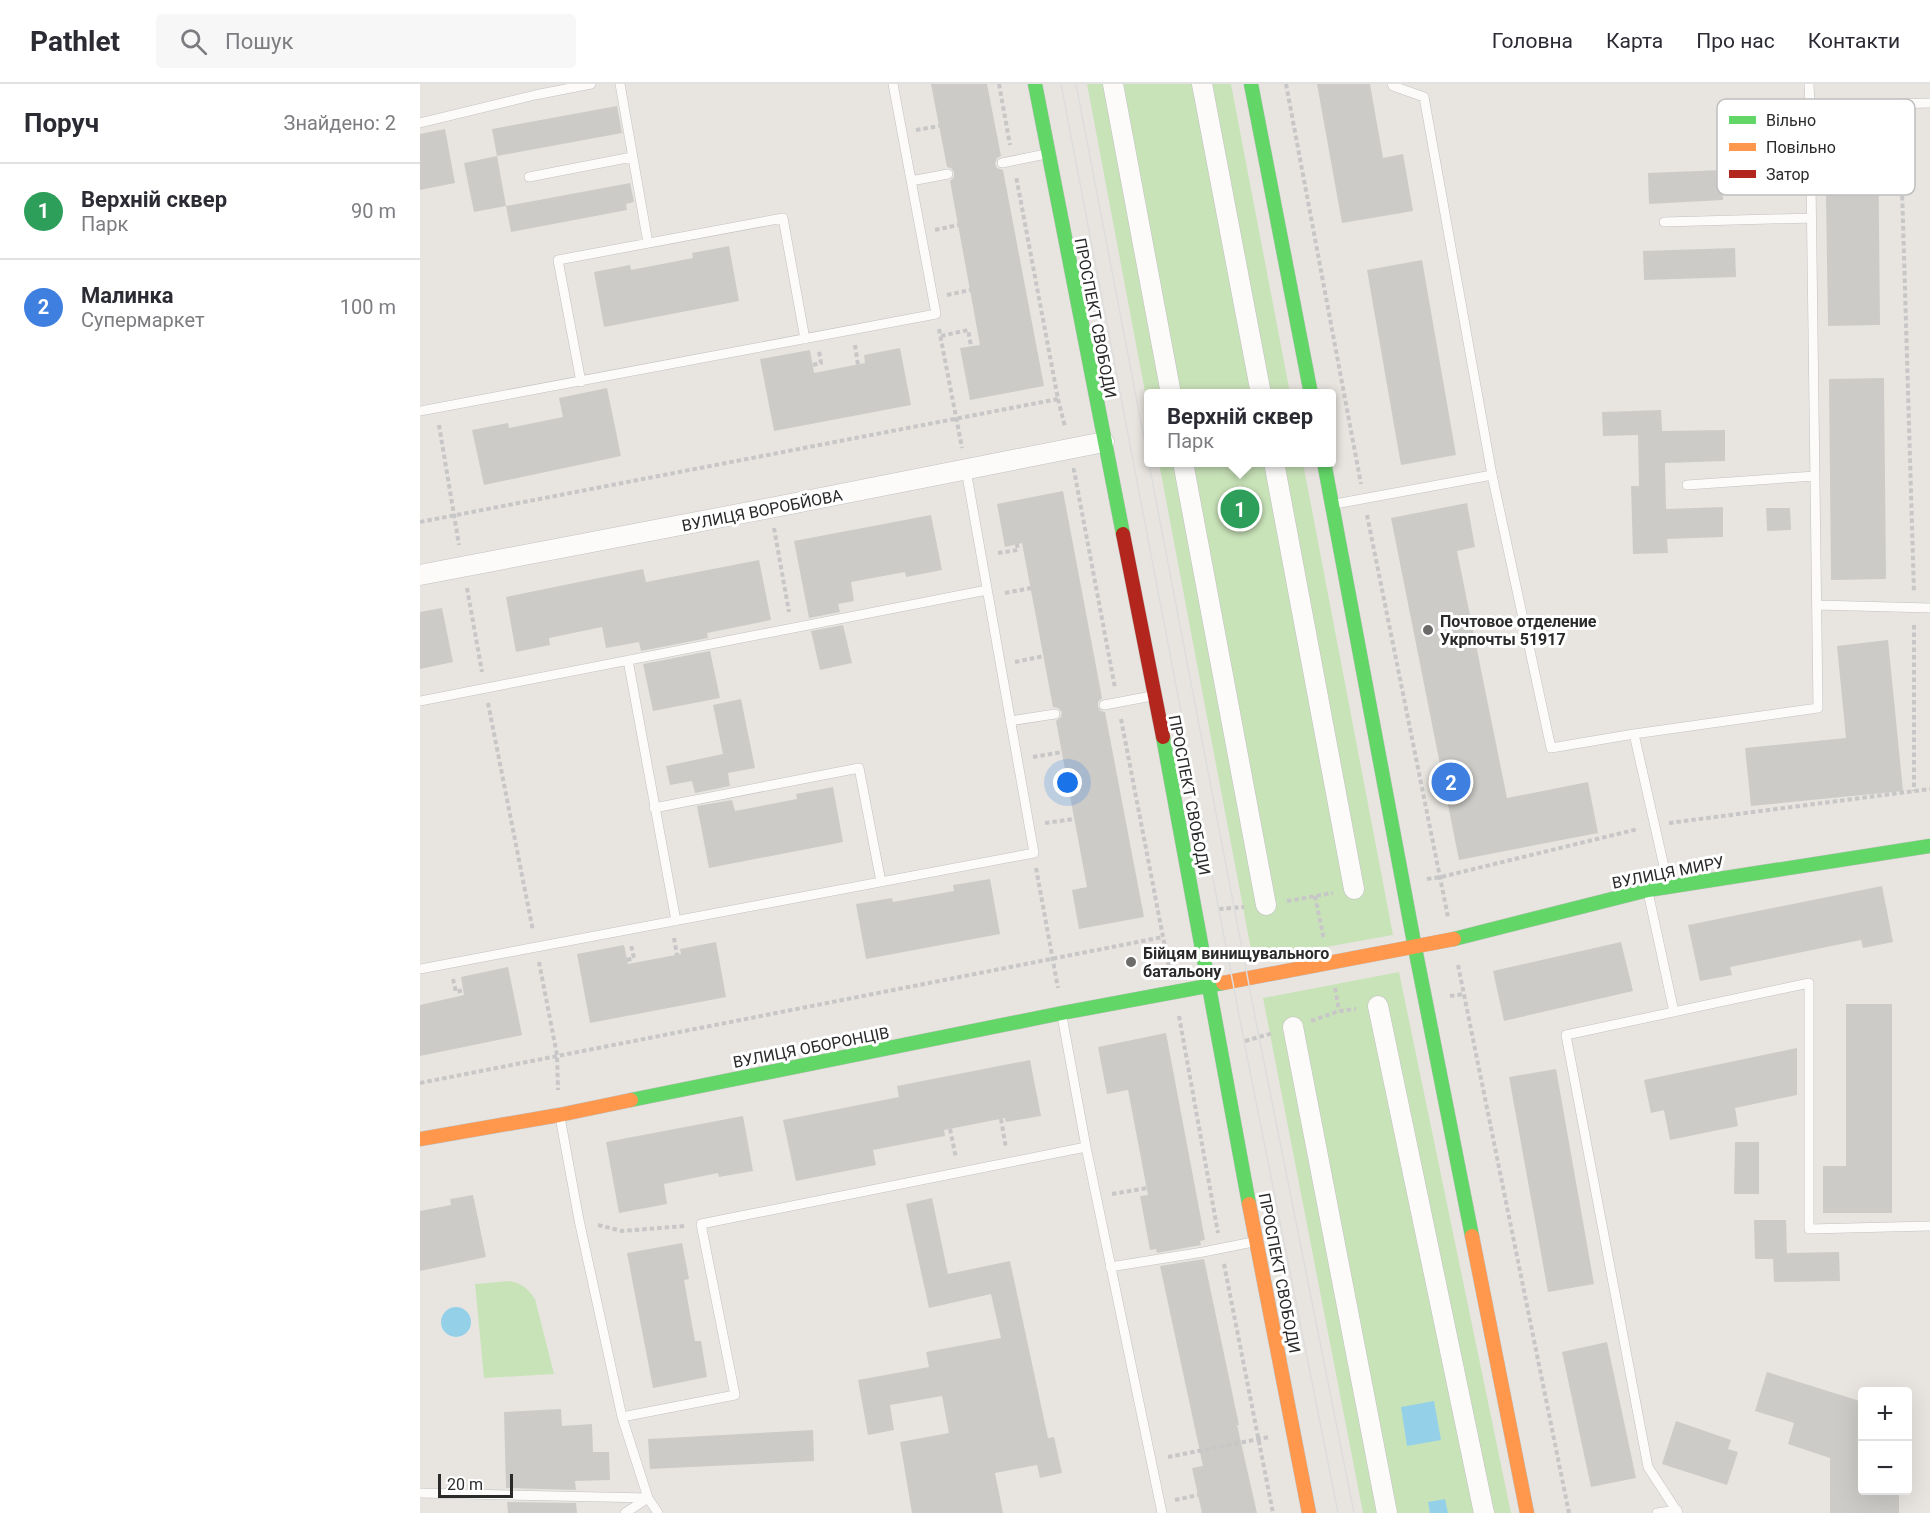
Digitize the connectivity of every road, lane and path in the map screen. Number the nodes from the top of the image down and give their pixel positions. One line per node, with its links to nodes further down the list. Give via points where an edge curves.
1 (591, 84): 15 (lane)
2 (620, 84): 17 (lane)
3 (893, 84): 22 (lane)
4 (999, 84): 18 (path)
5 (1035, 84): 16 (main road, ПРОСПЕКТ СВОБОДИ)
6 (1113, 84): 33 (street)
7 (1202, 84): 34 (street)
8 (1251, 84): 35 (main road)
9 (1286, 84): 47 (path)
10 (1392, 84): 44 (lane, via 1424,97)
11 (1809, 84): 12 (lane)
12 (1810, 99)
13 (1915, 103): 14 (lane)
14 (1930, 103)
15 (420, 123)
16 (1048, 154): 18 (lane); 39 (main road, ПРОСПЕКТ СВОБОДИ)
17 (632, 157): 21 (lane); 27 (lane)
18 (1013, 161): 19 (lane); 38 (path, via 1059,399)
19 (1002, 164)
20 (948, 174): 22 (lane)
21 (529, 177)
22 (911, 181): 28 (lane)
23 (1811, 195): 25 (lane)
24 (1902, 195): 59 (path)
25 (1811, 218): 26 (lane); 45 (lane)
26 (1664, 222)
27 (648, 243): 30 (lane, via 783,218); 32 (lane, via 558,260)
28 (936, 314): 29 (path); 30 (lane)
29 (940, 336): 31 (path, via 968,330); 38 (path)
30 (805, 339): 32 (lane)
31 (971, 346)
32 (581, 382): 36 (lane)
33 (1170, 389)
34 (1260, 389)
35 (1310, 389)
36 (436, 410): 37 (lane); 50 (path)
37 (420, 411)
38 (956, 418): 43 (path); 50 (path)
39 (1104, 442): 43 (street, ВУЛИЦЯ ВОРОБЙОВА); 66 (main road, ПРОСПЕКТ СВОБОДИ)
40 (1184, 467): 88 (street)
41 (1275, 467): 86 (street)
42 (1325, 467): 48 (main road)
43 (966, 470): 49 (street, ВУЛИЦЯ ВОРОБЙОВА); 53 (lane)
44 (1492, 475): 47 (lane); 71 (lane, via 1551,748)
45 (1815, 476): 46 (lane); 58 (lane)
46 (1687, 484)
47 (1364, 498): 48 (lane); 82 (path)
48 (1332, 504): 83 (main road)
49 (770, 508): 54 (street, ВУЛИЦЯ ВОРОБЙОВА); 61 (path)
50 (454, 516): 51 (path); 54 (path)
51 (420, 522)
52 (1017, 544): 53 (path, via 1018,550)
53 (981, 556): 57 (lane)
54 (463, 567): 55 (street, ВУЛИЦЯ ВОРОБЙОВА); 65 (path)
55 (420, 575)
56 (1031, 588): 57 (path)
57 (988, 593): 61 (lane); 64 (lane)
58 (1817, 605): 59 (lane); 71 (lane, via 1818,708)
59 (1914, 607): 60 (lane); 75 (path)
60 (1930, 608)
61 (792, 628): 63 (lane)
62 (1044, 657): 64 (path)
63 (628, 660): 65 (lane); 76 (lane)
64 (1000, 665): 70 (lane)
65 (485, 688): 67 (lane); 93 (path)
66 (1155, 696): 68 (lane); 89 (main road, ПРОСПЕКТ СВОБОДИ)
67 (420, 701)
68 (1104, 705)
69 (1055, 714): 70 (lane)
70 (1010, 721): 73 (lane)
71 (1634, 734): 78 (lane)
72 (1062, 752): 73 (path)
73 (1017, 760): 79 (lane)
74 (1930, 789): 75 (path)
75 (1914, 791): 78 (path)
76 (654, 808): 84 (lane, via 859,768); 91 (lane)
77 (1074, 819): 79 (path)
78 (1655, 824): 82 (path); 85 (lane)
79 (1029, 826): 81 (lane)
80 (1930, 846): 85 (main road, ВУЛИЦЯ МИРУ)
81 (1034, 853): 84 (lane); 95 (path)
82 (1441, 877): 83 (path); 92 (path)
83 (1402, 881): 94 (main road)
84 (881, 882): 91 (lane)
85 (1668, 886): 87 (main road, ВУЛИЦЯ МИРУ)
86 (1354, 889): 88 (path)
87 (1648, 890): 92 (main road, ВУЛИЦЯ МИРУ); 102 (lane)
88 (1266, 905): 89 (path)
89 (1196, 912): 90 (path); 97 (main road, ПРОСПЕКТ СВОБОДИ)
90 (1159, 914)
91 (676, 921): 93 (lane)
92 (1452, 940): 94 (main road, ВУЛИЦЯ МИРУ); 99 (path)
93 (536, 947): 96 (lane); 106 (path)
94 (1415, 948): 97 (main road, ВУЛИЦЯ МИРУ); 100 (main road)
95 (1052, 958): 98 (path, via 1162,937); 103 (path); 106 (path)
96 (420, 969)
97 (1209, 987): 98 (main road, ВУЛИЦЯ ОБОРОНЦІВ); 105 (main road, ПРОСПЕКТ СВОБОДИ)
98 (1174, 993): 103 (main road, ВУЛИЦЯ ОБОРОНЦІВ); 121 (path)
99 (1464, 994): 100 (path); 138 (path)
100 (1426, 1001): 137 (main road)
101 (1378, 1006): 104 (path, via 1340,1011); 136 (street)
102 (1674, 1012): 119 (lane, via 1809,983 1809,1229); 129 (lane, via 1566,1035 1648,1467)
103 (1062, 1013): 108 (main road, ВУЛИЦЯ ОБОРОНЦІВ); 112 (lane)
104 (1293, 1027): 105 (path); 135 (street)
105 (1221, 1047): 120 (main road, ПРОСПЕКТ СВОБОДИ)
106 (557, 1055): 107 (path); 108 (path)
107 (420, 1083)
108 (559, 1114): 111 (main road, ВУЛИЦЯ ОБОРОНЦІВ); 117 (lane)
109 (1000, 1119): 113 (path)
110 (950, 1129): 114 (path)
111 (420, 1138)
112 (1086, 1147): 113 (lane); 116 (lane)
113 (1009, 1163): 114 (lane)
114 (958, 1173): 118 (lane)
115 (1147, 1188): 116 (path)
116 (1096, 1197): 122 (lane)
117 (579, 1220): 118 (path, via 622,1231); 123 (lane)
118 (701, 1224): 123 (lane, via 735,1395)
119 (1930, 1226)
120 (1256, 1241): 121 (lane); 124 (main road, ПРОСПЕКТ СВОБОДИ)
121 (1221, 1248): 122 (lane); 125 (path)
122 (1110, 1267): 126 (lane)
123 (622, 1417): 128 (lane)
124 (1294, 1432): 125 (path); 134 (main road, ПРОСПЕКТ СВОБОДИ)
125 (1258, 1440): 126 (path); 133 (path)
126 (1152, 1460): 132 (lane)
127 (420, 1493): 128 (lane)
128 (648, 1498): 130 (lane); 131 (lane)
129 (1677, 1511): 139 (lane)
130 (626, 1513)
131 (658, 1513)
132 (1162, 1513)
133 (1273, 1513)
134 (1309, 1513)
135 (1387, 1513)
136 (1484, 1513)
137 (1527, 1513)
138 (1569, 1513)
139 (1657, 1513)

